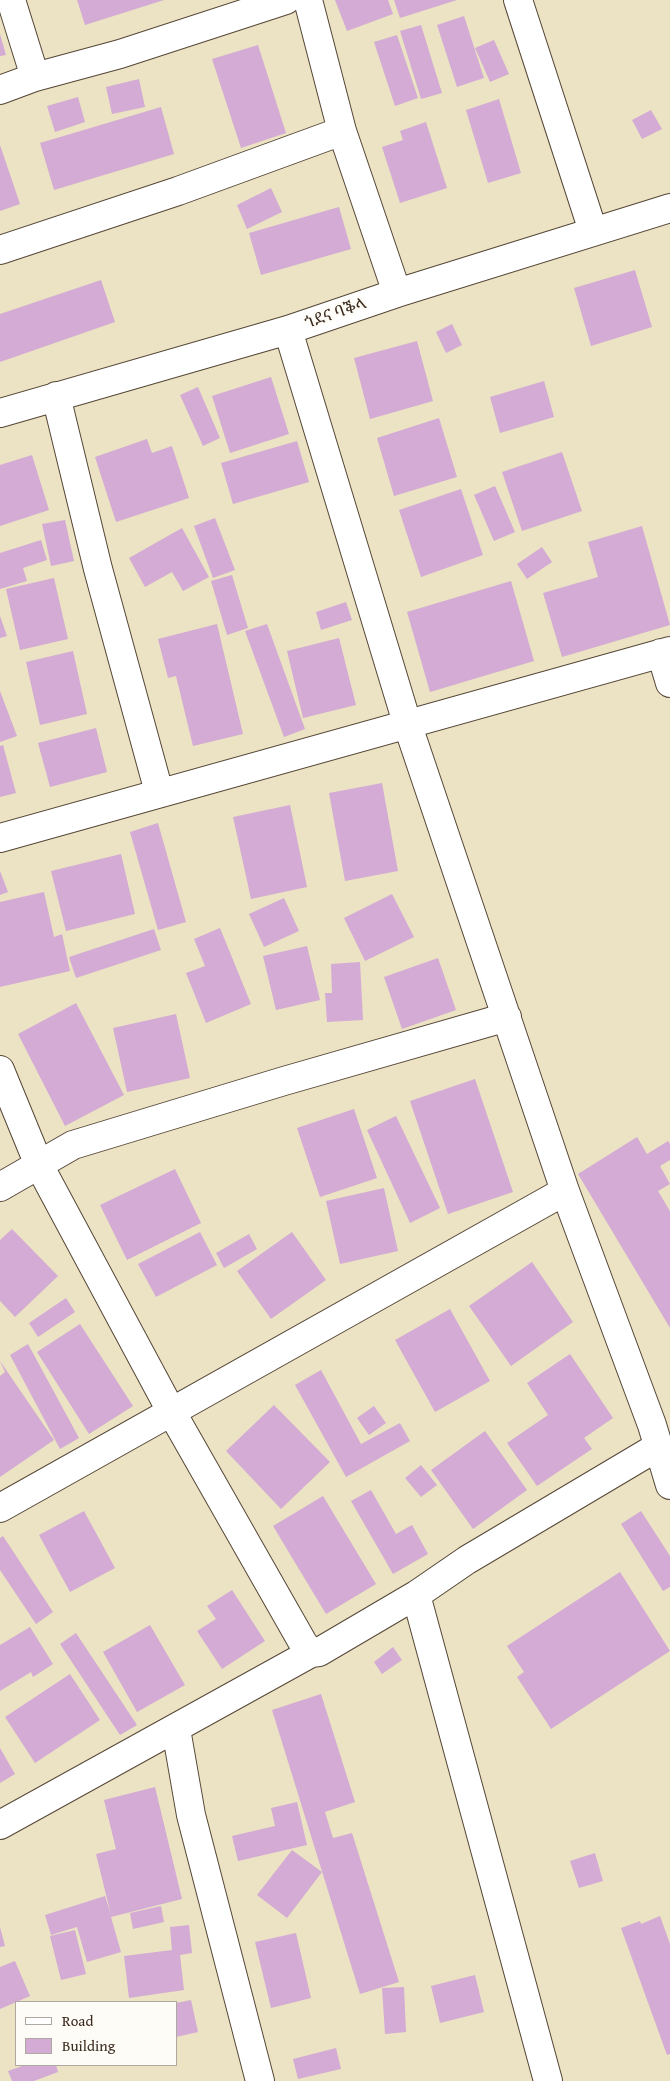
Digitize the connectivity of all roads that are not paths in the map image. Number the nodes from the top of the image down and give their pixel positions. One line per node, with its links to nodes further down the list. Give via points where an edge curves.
1 (11, 0): 5 (street)
2 (286, 0): 5 (street, via 120,54)
3 (308, 0): 7 (street)
4 (518, 0): 9 (street)
5 (35, 77): 6 (street)
6 (0, 90)
7 (342, 131): 10 (street); 11 (street)
8 (670, 208): 9 (street, ጎደና ባቕላ)
9 (593, 232): 11 (street, ጎደና ባቕላ)
10 (0, 250)
11 (397, 292): 12 (street, ጎደና ባቕላ)
12 (288, 330): 13 (street, ጎደና ባቕላ); 17 (street)
13 (56, 396): 14 (street, ጎደና ባቕላ); 18 (street, via 98,569)
14 (0, 412)
15 (665, 652): 16 (street); 17 (street)
16 (670, 683)
17 (407, 724): 18 (street); 20 (street)
18 (159, 792): 19 (street)
19 (0, 838)
20 (507, 1017): 22 (street, via 73,1145); 24 (street)
21 (0, 1070): 22 (street)
22 (39, 1165): 23 (street); 25 (street)
23 (0, 1187)
24 (565, 1191): 25 (street); 26 (street)
25 (171, 1411): 28 (street); 30 (street)
26 (660, 1430): 27 (street); 29 (street)
27 (670, 1485)
28 (0, 1508)
29 (416, 1596): 30 (street, via 319,1652); 34 (street)
30 (311, 1653): 31 (street)
31 (176, 1729): 32 (street); 33 (street, via 191,1815)
32 (0, 1825)
33 (260, 2081)
34 (548, 2081)

